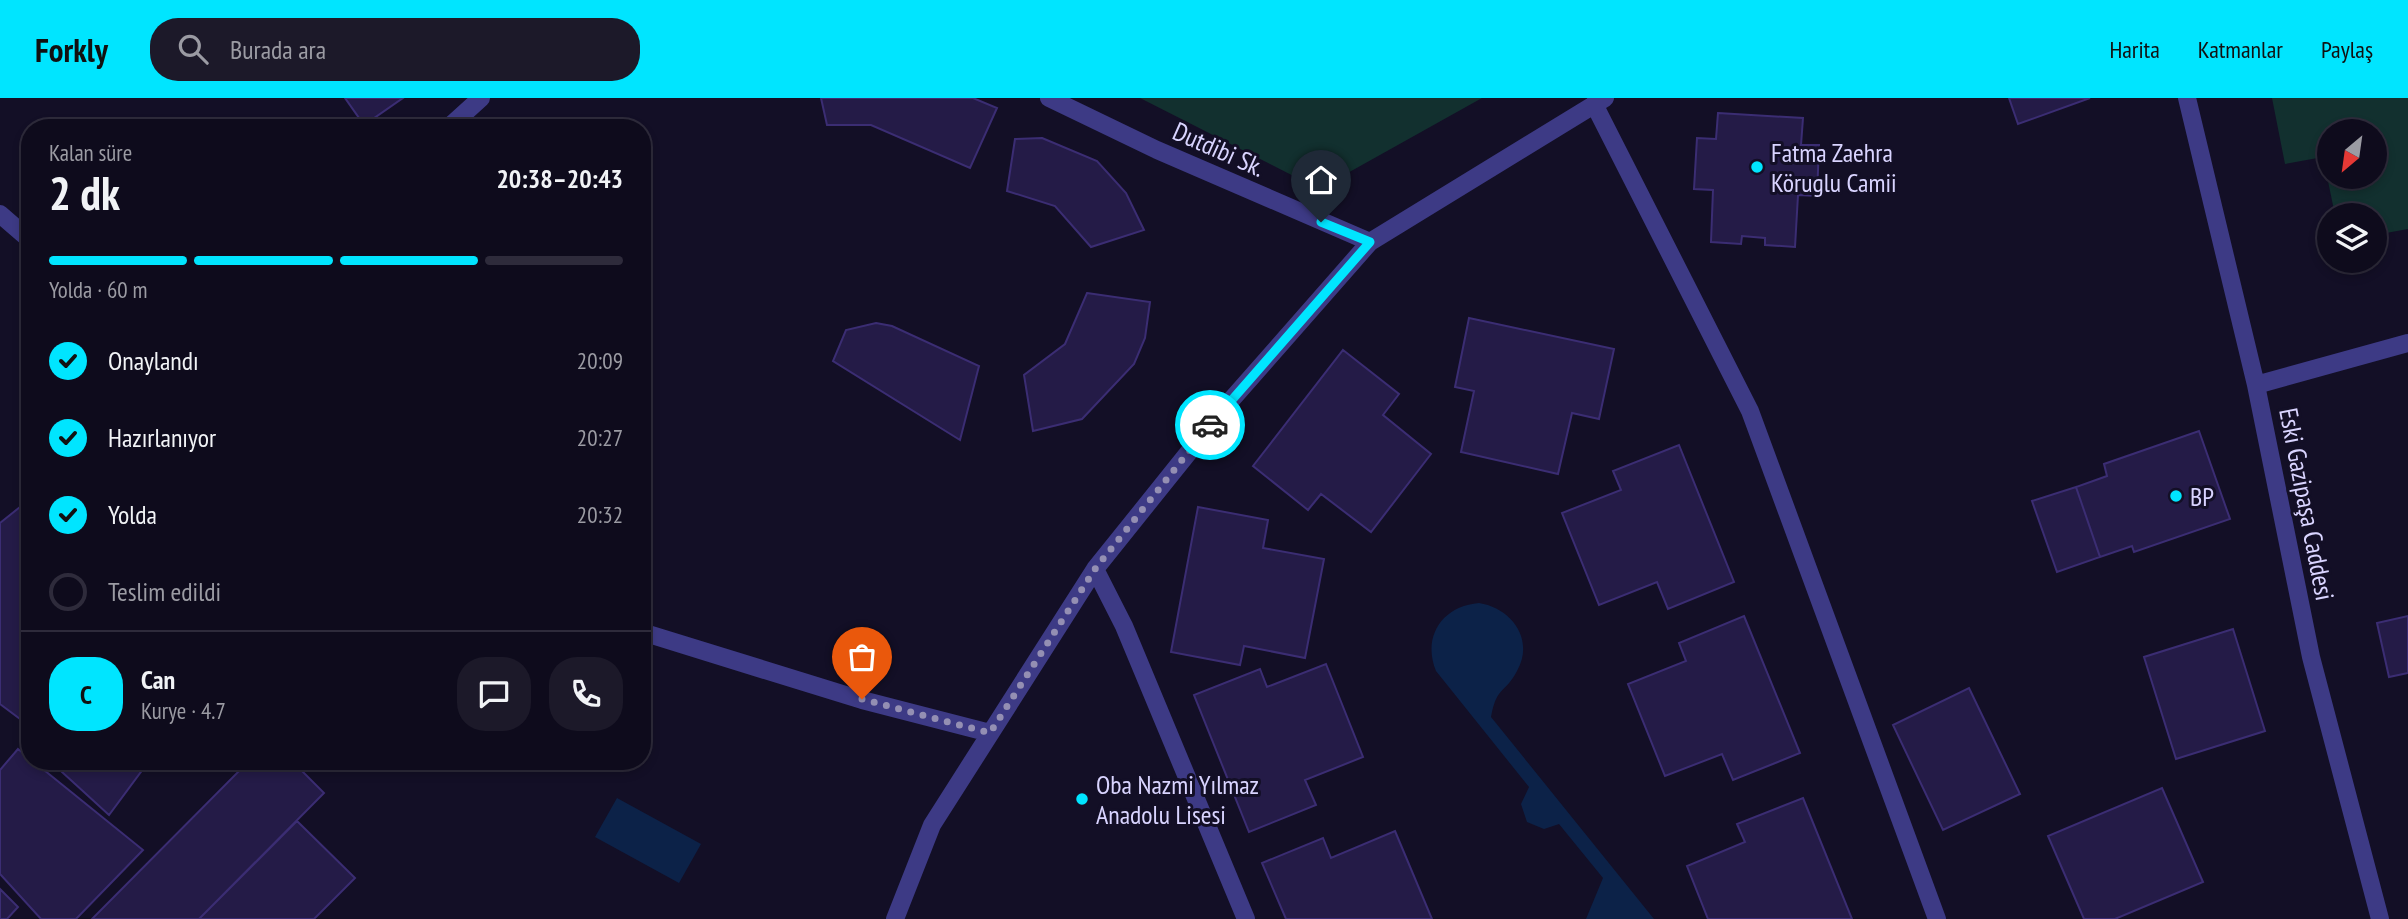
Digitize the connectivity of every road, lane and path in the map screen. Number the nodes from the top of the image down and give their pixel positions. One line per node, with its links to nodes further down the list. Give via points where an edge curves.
1 (481, 98): 5 (street)
2 (1049, 98): 8 (street, Dutdibi Sk.)
3 (2187, 98): 10 (street, Eski Gazipaşa Caddesi)
4 (1599, 101): 8 (street); 16 (street, via 1749,411)
5 (458, 119)
6 (0, 214): 7 (street)
7 (21, 232)
8 (1370, 242): 11 (street, via 1225,407)
9 (2408, 343): 10 (street)
10 (2256, 385): 17 (street, Eski Gazipaşa Caddesi, via 2311,657)
11 (1095, 569): 13 (street); 15 (street, via 1124,626)
12 (651, 635): 13 (street)
13 (990, 733): 14 (street, via 932,825)
14 (895, 919)
15 (1246, 919)
16 (1937, 919)
17 (2380, 919)

